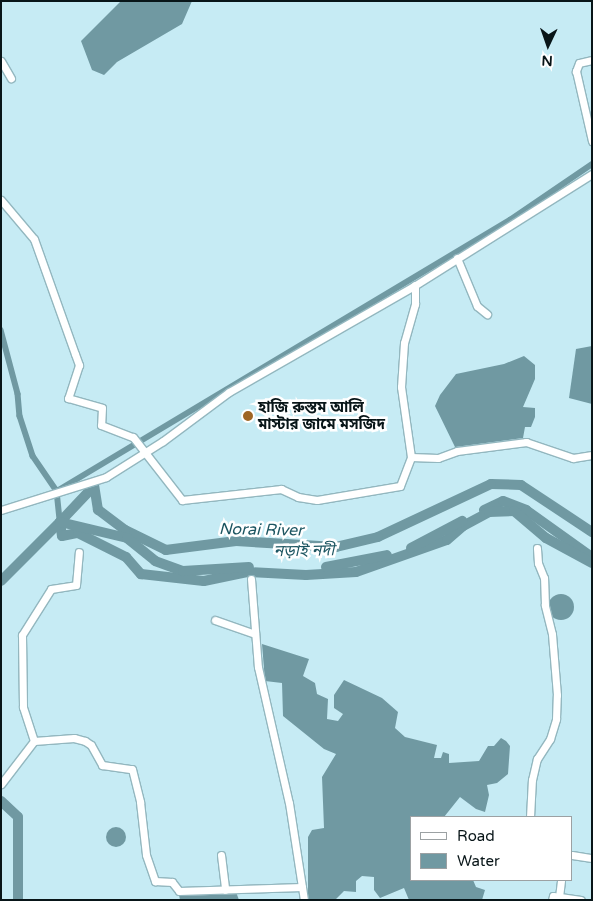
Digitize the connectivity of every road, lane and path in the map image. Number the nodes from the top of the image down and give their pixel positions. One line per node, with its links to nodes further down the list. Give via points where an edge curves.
1 (592, 60): 4 (street, via 579,63 576,71)
2 (1, 61): 3 (street)
3 (12, 78)
4 (592, 140)
5 (592, 174): 7 (street)
6 (1, 200): 10 (street, via 34,239 76,354 79,365 68,398 102,408 101,424 128,432)
7 (457, 258): 8 (street); 9 (street, via 477,306)
8 (415, 285): 10 (street, via 229,392); 12 (street, via 415,304 404,343 401,387)
9 (487, 314)
10 (144, 454): 12 (street, via 182,500 281,489 298,497 317,500 400,486); 13 (street, via 99,480)
11 (592, 454): 12 (street, via 573,458 526,442 457,451 438,458)
12 (411, 457)
13 (1, 510)
14 (537, 548): 21 (street, via 552,634 557,694 556,719 550,739 537,759 532,780)
15 (79, 552): 19 (street, via 76,585 51,589 22,635 23,706)
16 (251, 579): 18 (street)
17 (215, 620): 18 (street)
18 (255, 634): 26 (street, via 258,667 289,803)
19 (32, 742): 20 (street); 27 (street, via 74,738 91,745 102,765 132,769 140,802 146,855 154,880 172,882 180,891)
20 (1, 784)
21 (530, 816)
22 (573, 855): 24 (street)
23 (221, 856): 27 (street)
24 (592, 858)
25 (561, 881): 28 (street)
26 (302, 887): 27 (street, via 280,885); 29 (street)
27 (225, 890)
28 (556, 898): 30 (street)
29 (304, 900)
30 (581, 900)

